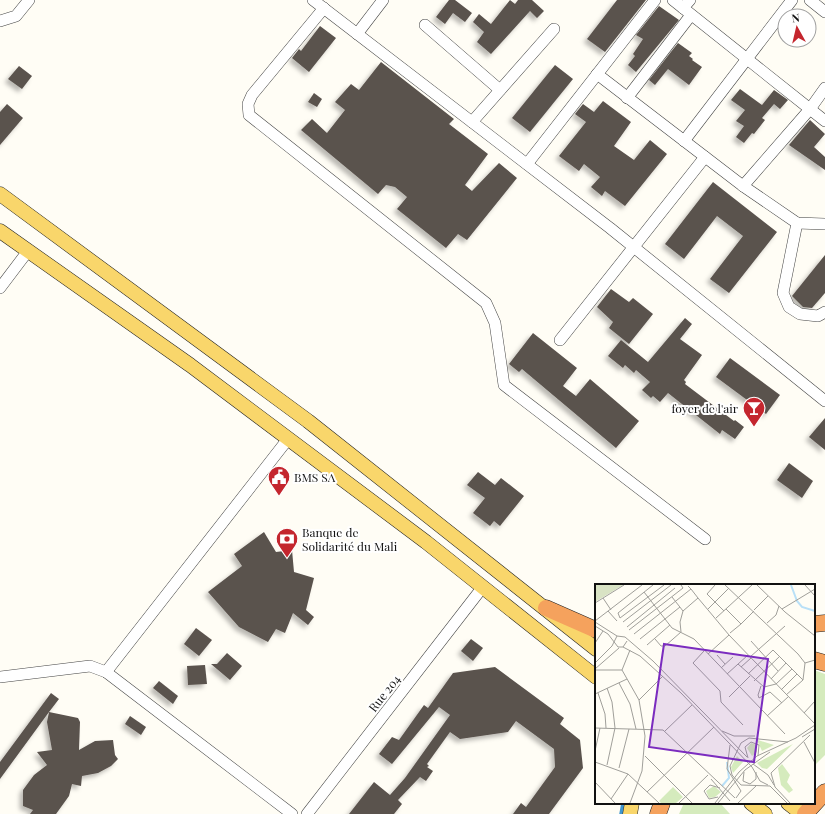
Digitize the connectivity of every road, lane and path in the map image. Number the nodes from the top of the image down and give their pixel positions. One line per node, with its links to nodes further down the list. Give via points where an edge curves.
1 (29, 0): 11 (street, via 16,16)
2 (313, 0): 8 (street)
3 (384, 0): 14 (street)
4 (656, 0): 16 (street)
5 (673, 0): 9 (street)
6 (792, 0): 15 (street)
7 (810, 0): 10 (street)
8 (324, 8): 14 (street); 38 (street, via 252,95 248,104 249,115 486,303 495,322 504,385)
9 (688, 8): 15 (street); 19 (street)
10 (825, 12)
11 (0, 21)
12 (425, 25): 18 (street)
13 (554, 29): 18 (street)
14 (357, 34): 22 (street)
15 (747, 60): 20 (street); 23 (street)
16 (597, 74): 19 (street); 25 (street)
17 (825, 88): 20 (street)
18 (500, 90): 22 (street)
19 (627, 98): 23 (street)
20 (810, 110): 21 (street); 26 (street)
21 (825, 121)
22 (472, 122): 25 (street)
23 (684, 141): 24 (street)
24 (705, 157): 26 (street); 31 (street)
25 (526, 164): 31 (street)
26 (743, 186): 28 (street)
27 (0, 194): 40 (main road, via 308,421)
28 (797, 223): 29 (street); 34 (street, via 783,293 789,307 800,314 818,316)
29 (825, 224)
30 (0, 231): 32 (main road)
31 (633, 246): 35 (street); 36 (street)
32 (28, 251): 33 (street); 37 (main road, via 190,365)
33 (0, 288)
34 (825, 312)
35 (560, 340)
36 (825, 401)
37 (288, 439): 39 (main road, via 426,542); 49 (street)
38 (705, 539)
39 (482, 588): 50 (main road); 60 (street, Rue 204)
40 (546, 608): 45 (highway); 46 (main road)
41 (815, 612): 42 (highway)
42 (825, 613)
43 (825, 623): 44 (highway)
44 (815, 624)
45 (595, 630)
46 (595, 648)
47 (815, 660): 48 (highway)
48 (825, 663)
49 (106, 672): 51 (street, via 90,666); 59 (street)
50 (595, 676)
51 (0, 677)
52 (825, 792): 53 (highway)
53 (815, 803)
54 (632, 804): 61 (main road)
55 (662, 804): 62 (highway)
56 (752, 804): 63 (main road)
57 (789, 804): 64 (main road)
58 (814, 804): 65 (highway)
59 (292, 814)
60 (307, 814)
61 (630, 814)
62 (658, 814)
63 (765, 814)
64 (802, 814)
65 (805, 814)

